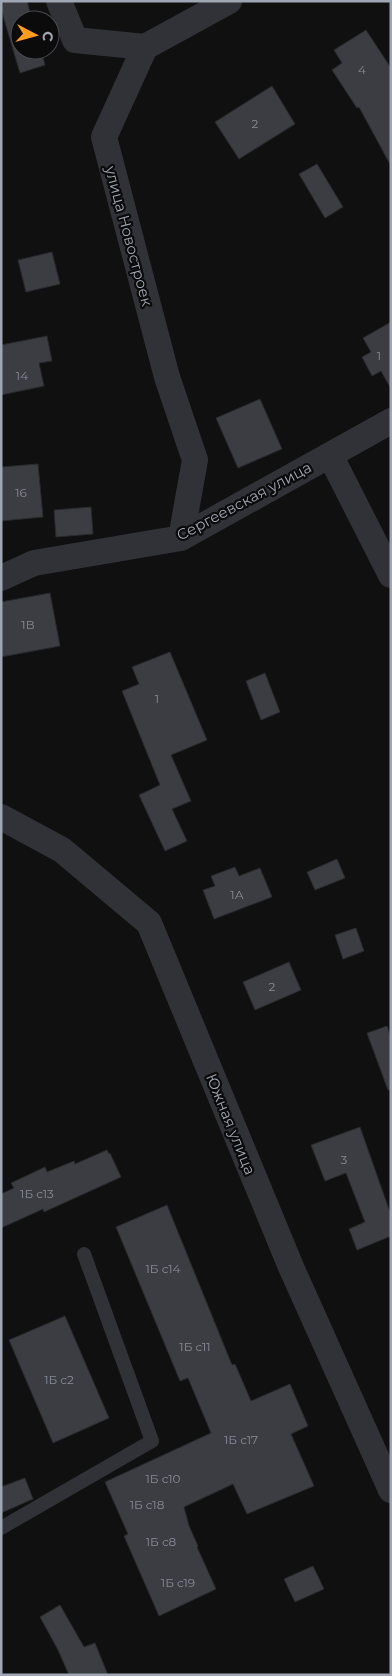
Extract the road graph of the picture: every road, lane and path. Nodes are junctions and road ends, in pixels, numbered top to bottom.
1 (59, 1) edge
2 (229, 1) edge
3 (145, 47) junction
4 (391, 421) edge
5 (330, 455) junction
6 (181, 538) junction
7 (391, 575) edge
8 (1, 578) edge
9 (1, 817) edge
10 (84, 1254) dead end
11 (391, 1490) edge
12 (1, 1528) edge

1 - 3 street
2 - 3 street
3 - 6 street, улица Новостроек
4 - 5 street, Сергеевская улица
5 - 6 street, Сергеевская улица
5 - 7 street
6 - 8 street, Сергеевская улица
9 - 11 street, Южная улица
10 - 12 lane

